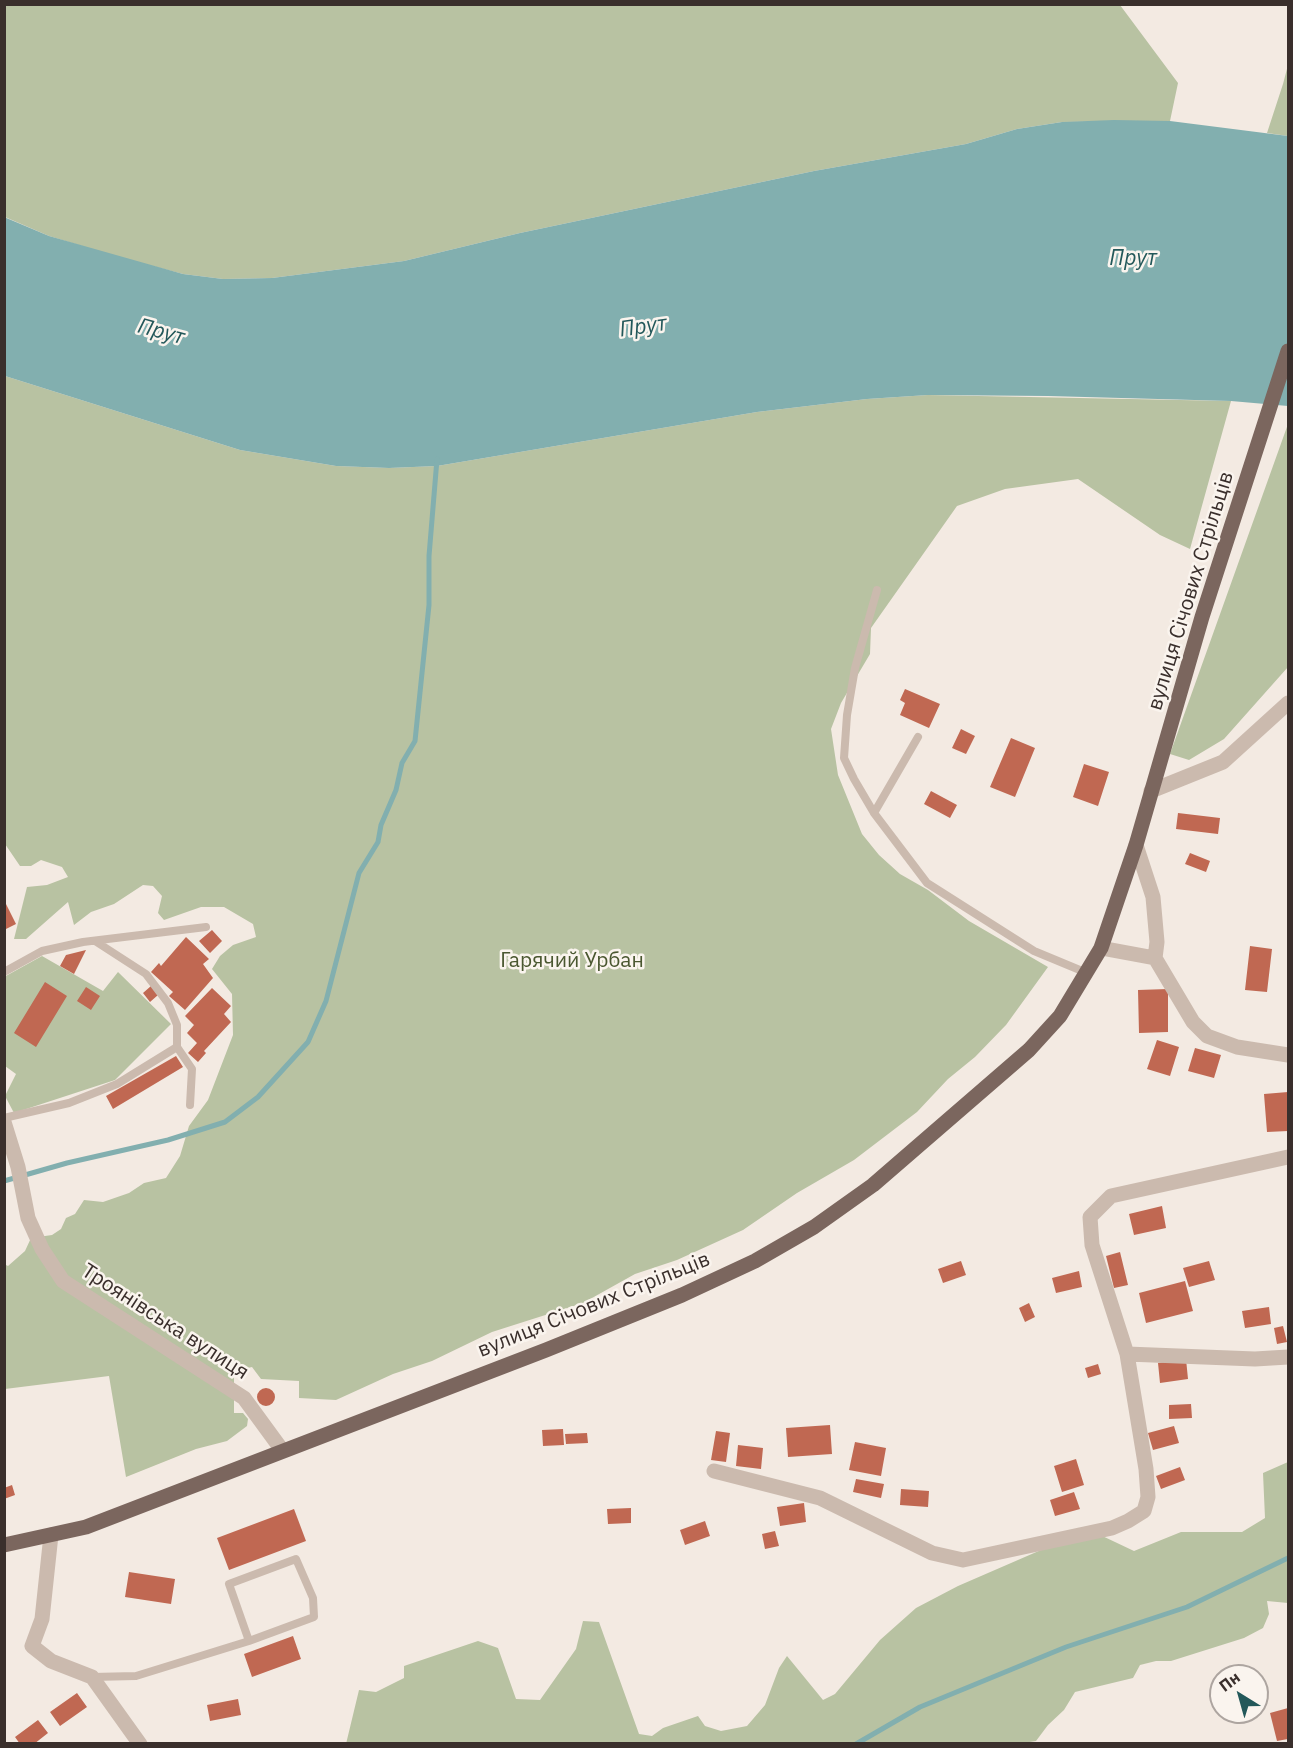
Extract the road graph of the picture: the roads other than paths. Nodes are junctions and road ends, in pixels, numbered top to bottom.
1 (1288, 351) edge
2 (877, 590) dead end
3 (1288, 703) edge
4 (918, 737) dead end
5 (1151, 790) junction
6 (874, 813) junction
7 (1136, 845) junction
8 (206, 927) dead end
9 (95, 941) junction
10 (1101, 948) junction
11 (1155, 958) junction
12 (4, 972) edge
13 (1088, 973) junction
14 (177, 1047) junction
15 (1288, 1055) edge
16 (190, 1105) dead end
17 (4, 1120) edge
18 (1288, 1157) edge
19 (1127, 1354) junction
20 (1288, 1357) edge
21 (282, 1450) junction
22 (714, 1471) dead end
23 (51, 1535) junction
24 (4, 1545) edge
25 (249, 1641) junction
26 (92, 1677) junction
27 (140, 1743) edge

1 - 5 main road, вулиця Січових Стрільців
2 - 6 lane
3 - 5 street
4 - 6 lane
5 - 7 main road, вулиця Січових Стрільців
6 - 13 lane
7 - 10 main road, вулиця Січових Стрільців
7 - 11 street
8 - 9 lane
9 - 12 lane
9 - 14 lane
10 - 11 street
10 - 13 main road, вулиця Січових Стрільців
11 - 15 street
13 - 21 main road, вулиця Січових Стрільців
14 - 16 lane
14 - 17 lane
17 - 21 street, Троянівська вулиця
18 - 19 street
19 - 20 street
19 - 22 street
21 - 23 main road, вулиця Січових Стрільців
23 - 24 main road, вулиця Січових Стрільців
23 - 26 street
25 - 25 lane
25 - 26 lane
26 - 27 street

